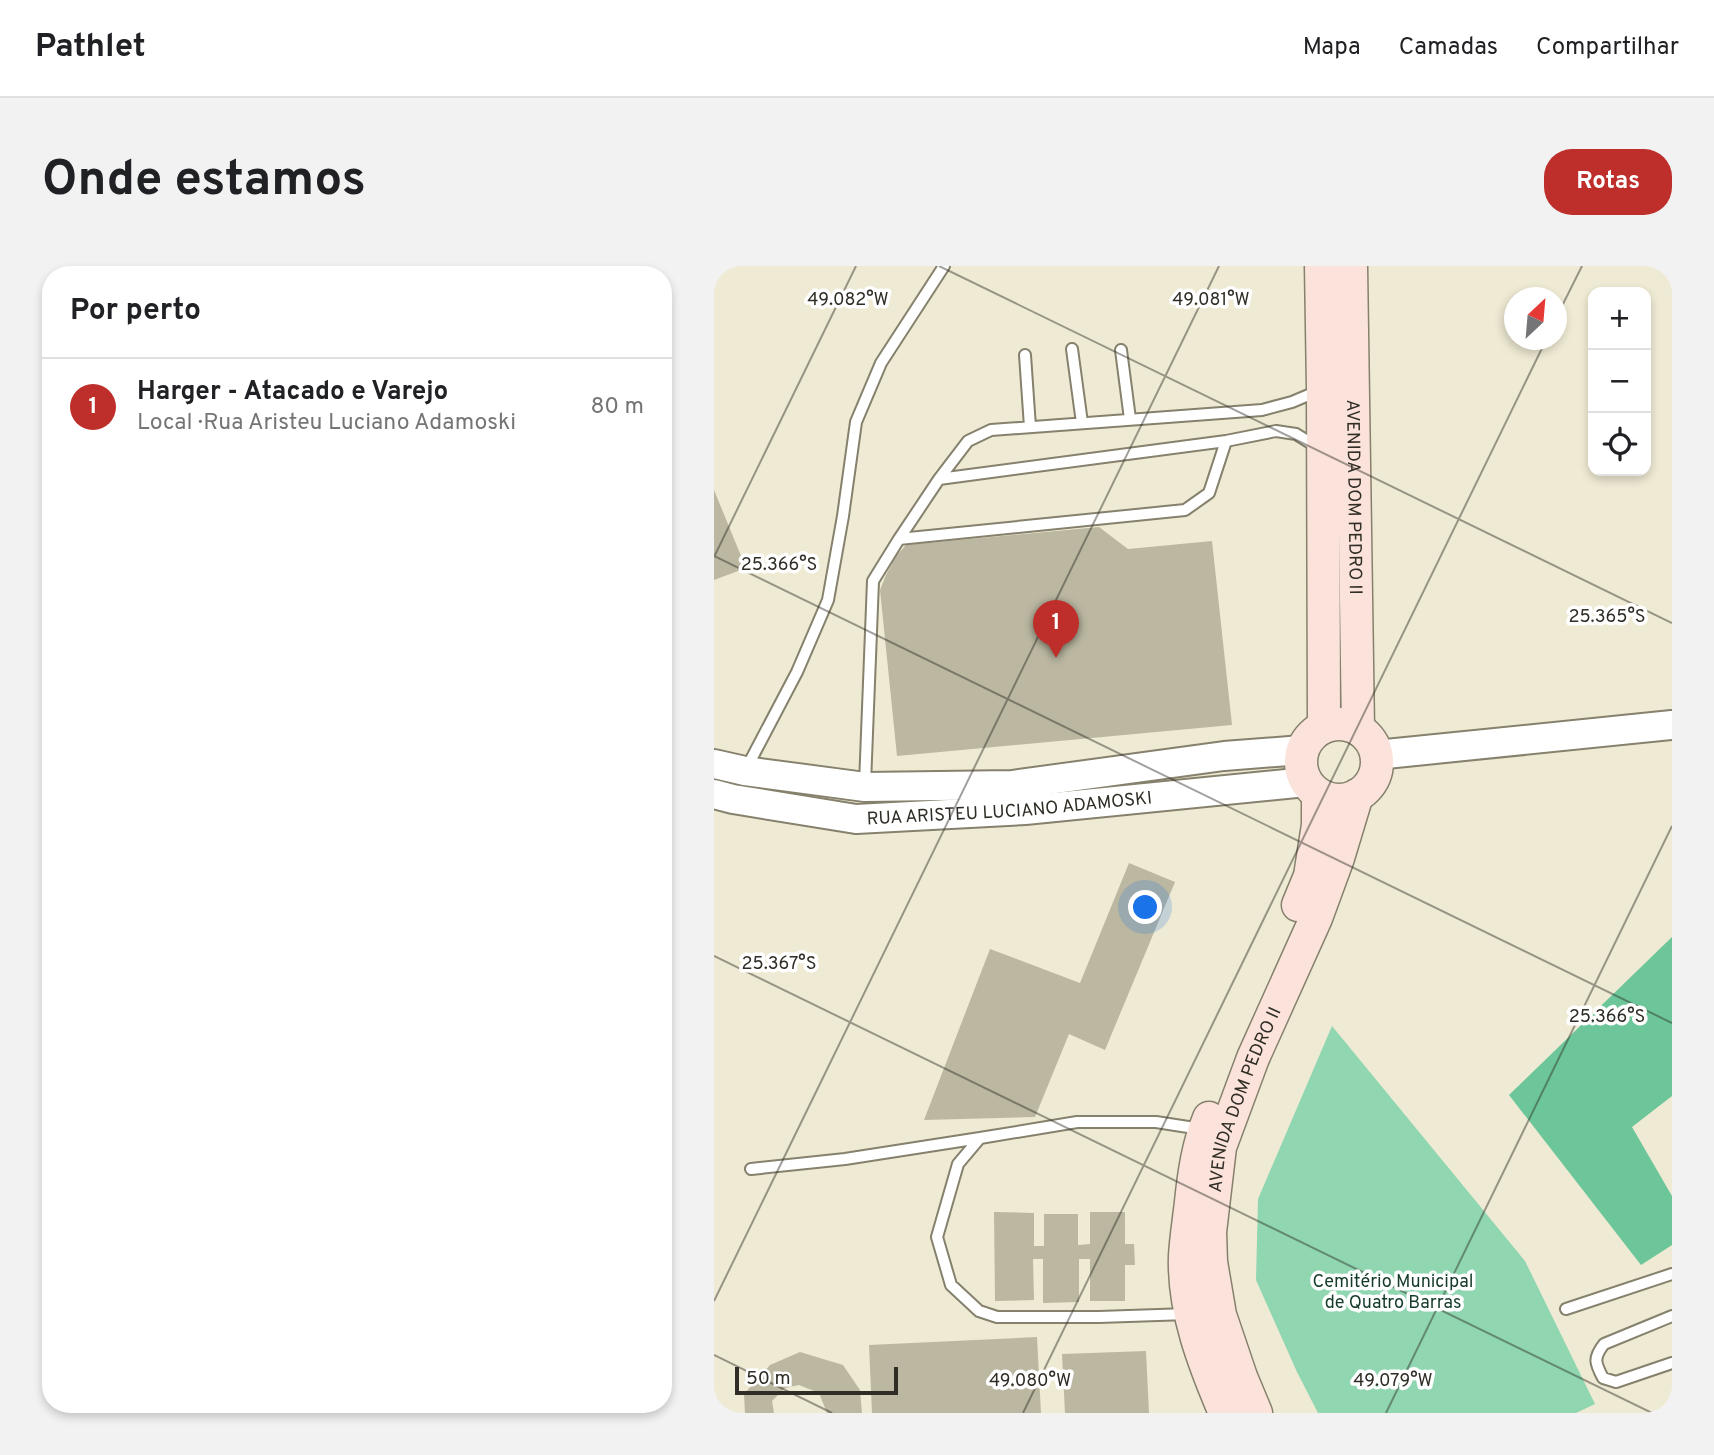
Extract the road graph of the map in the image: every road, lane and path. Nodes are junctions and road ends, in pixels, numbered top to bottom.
1 (944, 266) edge
2 (1321, 266) edge
3 (1351, 266) edge
4 (1072, 349) dead end
5 (1121, 350) dead end
6 (1025, 355) dead end
7 (1323, 389) junction
8 (1130, 419) junction
9 (1082, 423) junction
10 (1030, 427) junction
11 (1226, 441) junction
12 (1322, 450) junction
13 (939, 480) junction
14 (898, 539) junction
15 (1672, 725) edge
16 (1324, 727) junction
17 (1358, 729) junction
18 (1302, 750) junction
19 (1376, 755) junction
20 (714, 764) edge
21 (734, 787) edge
22 (865, 787) junction
23 (1312, 788) junction
24 (1357, 795) junction
25 (1204, 1129) junction
26 (980, 1138) junction
27 (751, 1169) dead end
28 (1672, 1274) edge
29 (1566, 1309) dead end
30 (1192, 1314) junction
31 (1672, 1316) edge
32 (1672, 1363) edge
33 (1225, 1413) edge
34 (1256, 1413) edge

1 - 21 lane
2 - 7 main road, AVENIDA DOM PEDRO II
3 - 17 main road, AVENIDA DOM PEDRO II
4 - 9 lane
5 - 8 lane
6 - 10 lane
7 - 8 lane
7 - 12 main road, AVENIDA DOM PEDRO II
8 - 9 lane
9 - 10 lane
10 - 13 lane
11 - 12 lane
11 - 13 lane
11 - 14 lane
12 - 16 main road, AVENIDA DOM PEDRO II
13 - 14 lane
14 - 22 lane
15 - 19 street
16 - 17 main road
16 - 18 main road
17 - 19 main road
18 - 22 street, RUA ARISTEU LUCIANO ADAMOSKI
18 - 23 main road, AVENIDA DOM PEDRO II
19 - 24 main road, AVENIDA DOM PEDRO II
20 - 21 street, RUA ARISTEU LUCIANO ADAMOSKI
21 - 22 street, RUA ARISTEU LUCIANO ADAMOSKI
21 - 23 street, RUA ARISTEU LUCIANO ADAMOSKI
23 - 24 main road
23 - 25 main road, AVENIDA DOM PEDRO II
24 - 34 main road, AVENIDA DOM PEDRO II
25 - 26 lane
25 - 30 main road, AVENIDA DOM PEDRO II
26 - 27 lane
26 - 30 lane
28 - 29 lane
30 - 33 main road, AVENIDA DOM PEDRO II
31 - 32 lane

